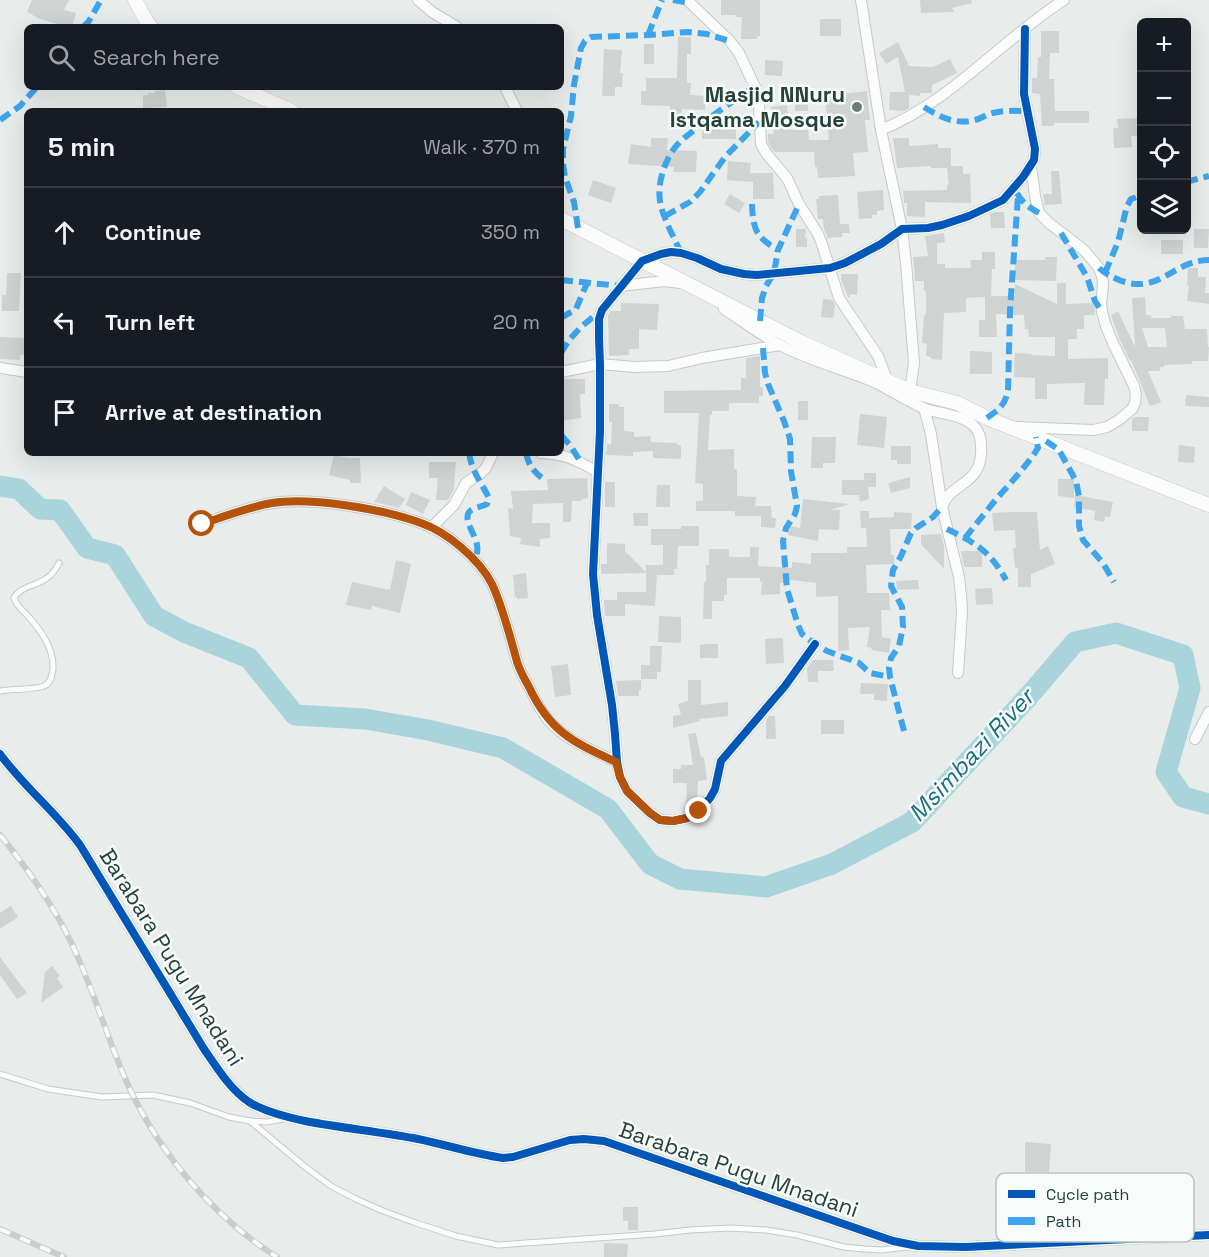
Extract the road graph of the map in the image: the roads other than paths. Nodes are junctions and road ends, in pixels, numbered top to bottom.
1 (135, 0) edge
2 (418, 0) edge
3 (687, 0) edge
4 (861, 0) edge
5 (1061, 1) edge
6 (149, 24) edge
7 (452, 24) edge
8 (1025, 29) junction
9 (243, 90) edge
10 (506, 90) edge
11 (282, 108) edge
12 (516, 108) edge
13 (882, 130) junction
14 (1031, 166) junction
15 (564, 221) edge
16 (902, 229) junction
17 (642, 261) junction
18 (830, 268) junction
19 (620, 286) junction
20 (780, 345) junction
21 (600, 364) junction
22 (0, 368) edge
23 (564, 371) edge
24 (24, 372) edge
25 (887, 380) junction
26 (910, 391) junction
27 (924, 408) junction
28 (1011, 427) junction
29 (492, 456) edge
30 (564, 456) edge
31 (597, 472) junction
32 (1209, 505) edge
33 (942, 507) junction
34 (202, 524) dead end
35 (431, 528) junction
36 (59, 562) dead end
37 (815, 644) dead end
38 (958, 673) dead end
39 (0, 691) edge
40 (1209, 712) edge
41 (1195, 738) dead end
42 (0, 754) edge
43 (616, 762) junction
44 (0, 1074) edge
45 (291, 1118) junction
46 (249, 1121) junction
47 (1209, 1235) edge
48 (1194, 1236) edge
49 (1079, 1242) edge
50 (918, 1246) junction

1 - 6 street
2 - 7 street
3 - 18 street
4 - 13 street
5 - 8 street
8 - 13 street
8 - 14 street
9 - 11 street
10 - 12 street
13 - 16 street
14 - 16 street
14 - 28 street
15 - 17 street
16 - 18 street
16 - 26 street
17 - 18 street
17 - 19 street
17 - 25 street
18 - 25 street
19 - 20 street
19 - 21 street
20 - 21 street
20 - 27 street
21 - 23 street
21 - 31 street
22 - 24 street
25 - 26 street
26 - 28 street
27 - 33 street
27 - 33 street
28 - 32 street
29 - 35 street
30 - 31 street
31 - 43 street
33 - 38 street
34 - 35 street
35 - 43 street
36 - 39 lane
37 - 43 street
40 - 41 street
42 - 45 street, Barabara Pugu Mnadani
44 - 46 lane
45 - 46 lane
45 - 50 street, Barabara Pugu Mnadani
46 - 50 lane
47 - 48 street, Barabara Pugu Mnadani
49 - 50 street, Barabara Pugu Mnadani

